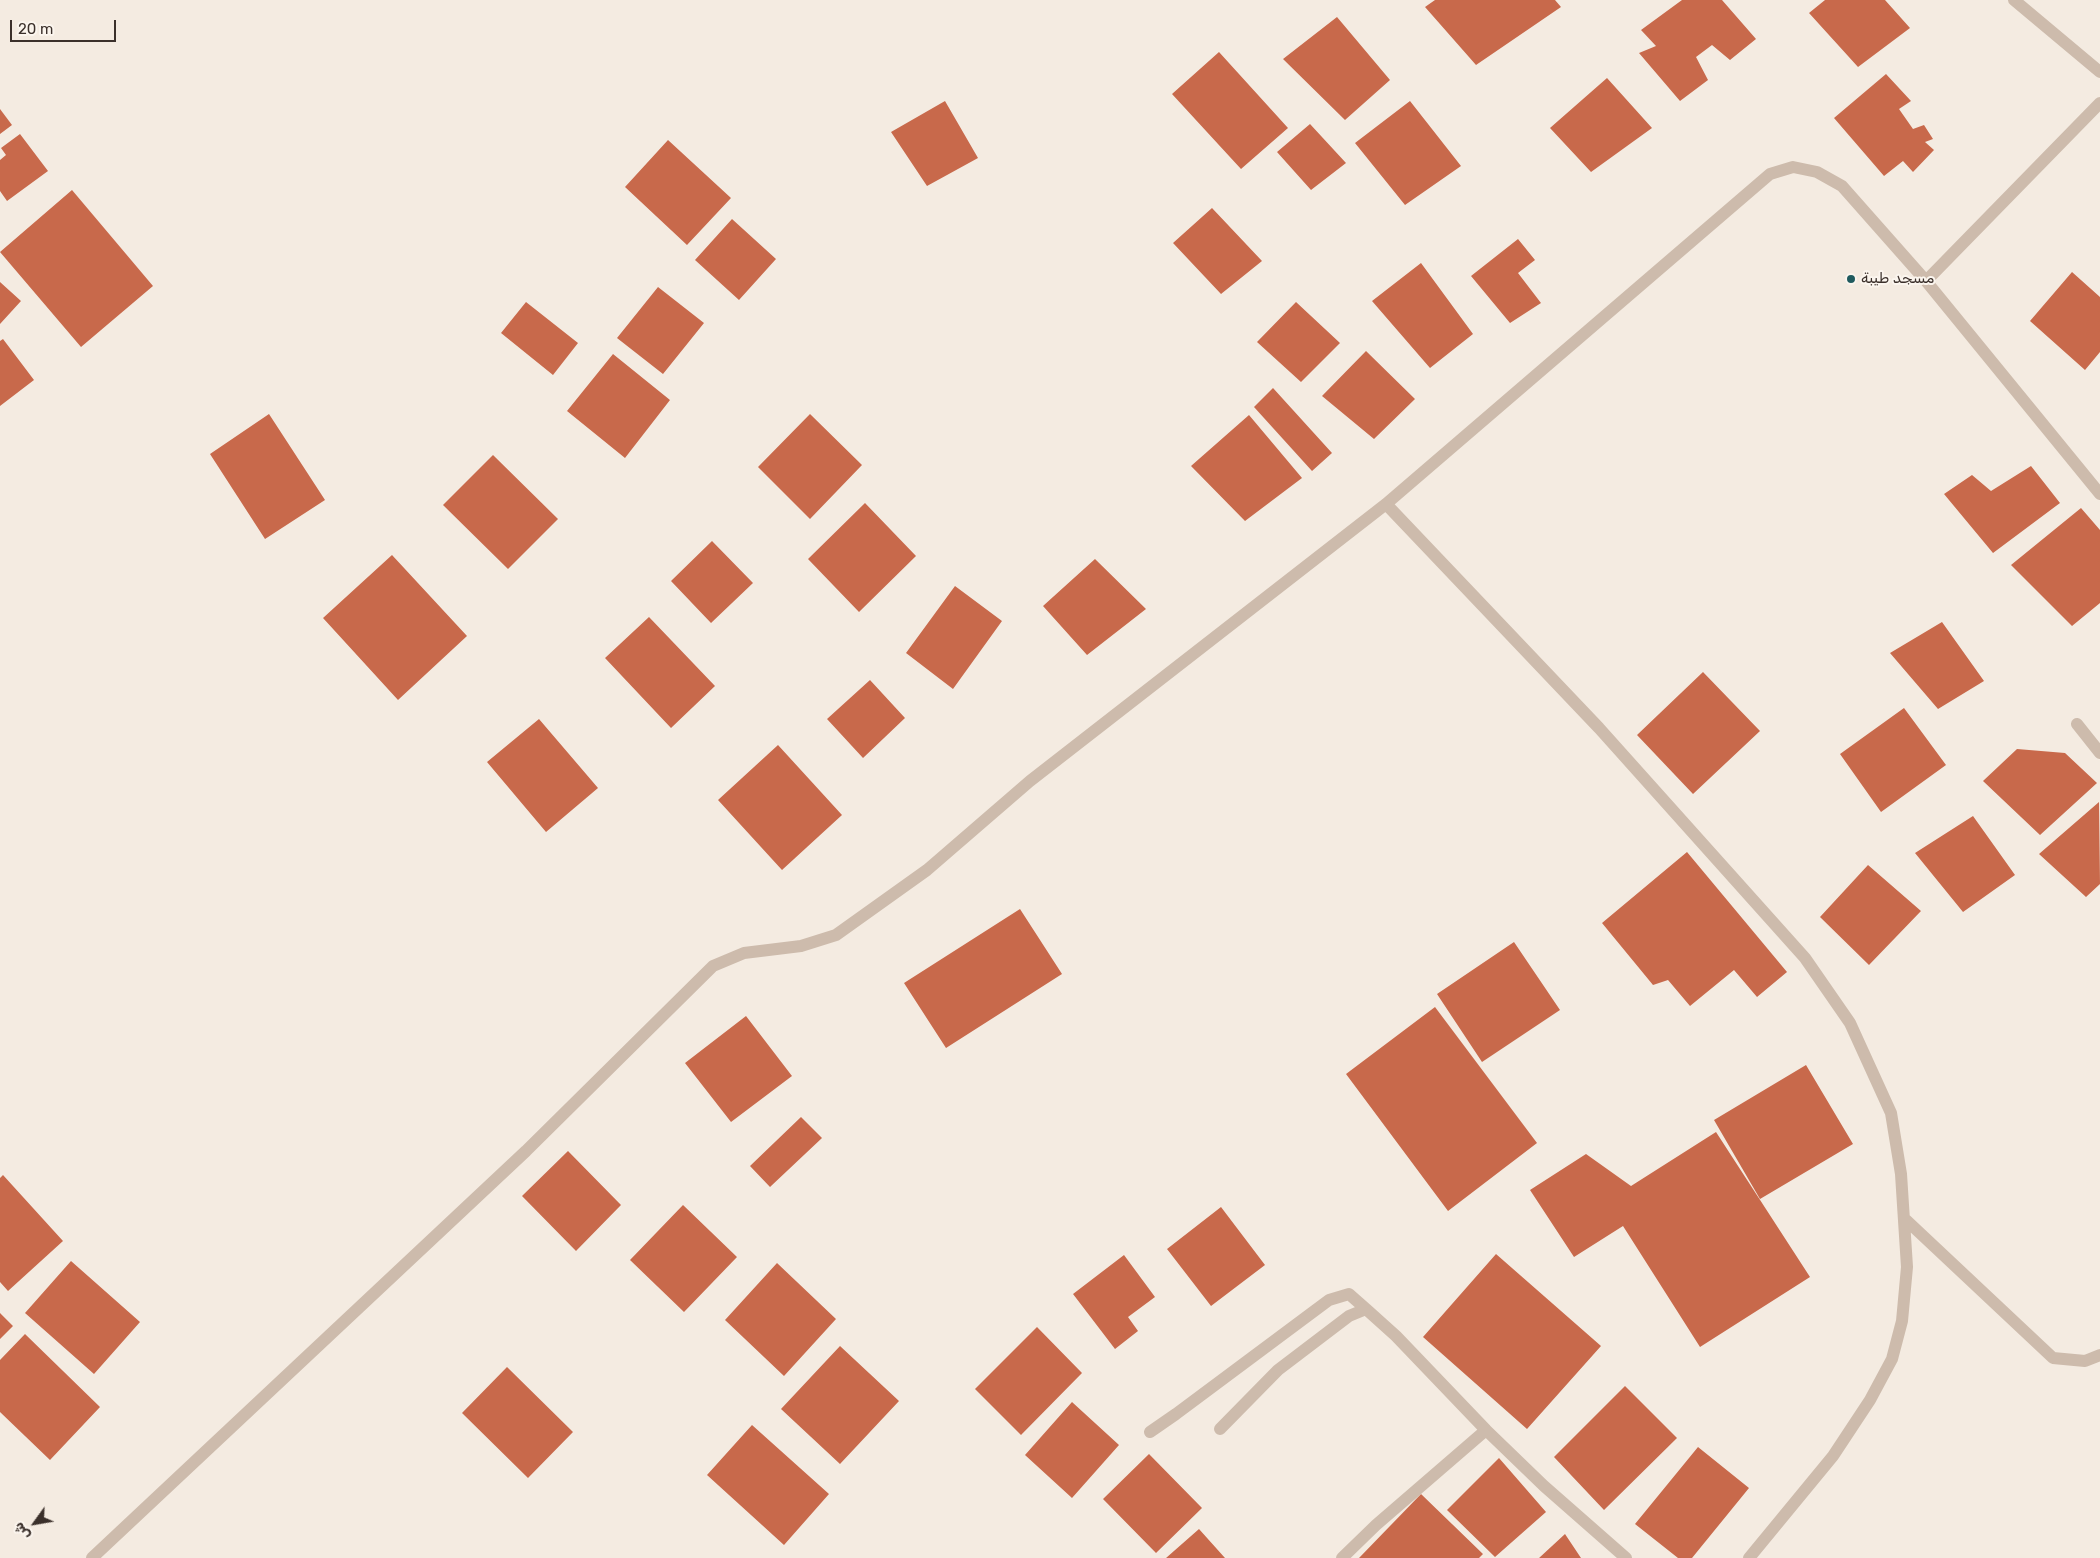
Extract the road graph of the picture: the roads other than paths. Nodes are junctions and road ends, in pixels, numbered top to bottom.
1 (2014, 0) edge
2 (2100, 72) edge
3 (2100, 103) edge
4 (1926, 281) junction
5 (2100, 494) edge
6 (1386, 504) junction
7 (2077, 724) dead end
8 (2100, 754) edge
9 (1905, 1220) junction
10 (1366, 1308) junction
11 (2100, 1355) edge
12 (1220, 1429) dead end
13 (1486, 1430) junction
14 (1150, 1432) dead end
15 (92, 1558) edge
16 (1342, 1558) edge
17 (1626, 1558) edge
18 (1750, 1558) edge

1 - 2 street
3 - 4 street
4 - 5 street
4 - 6 street
6 - 9 street
6 - 15 street
7 - 8 street
9 - 11 street
9 - 18 street
10 - 12 street
10 - 13 street
10 - 14 street
13 - 16 street
13 - 17 street

